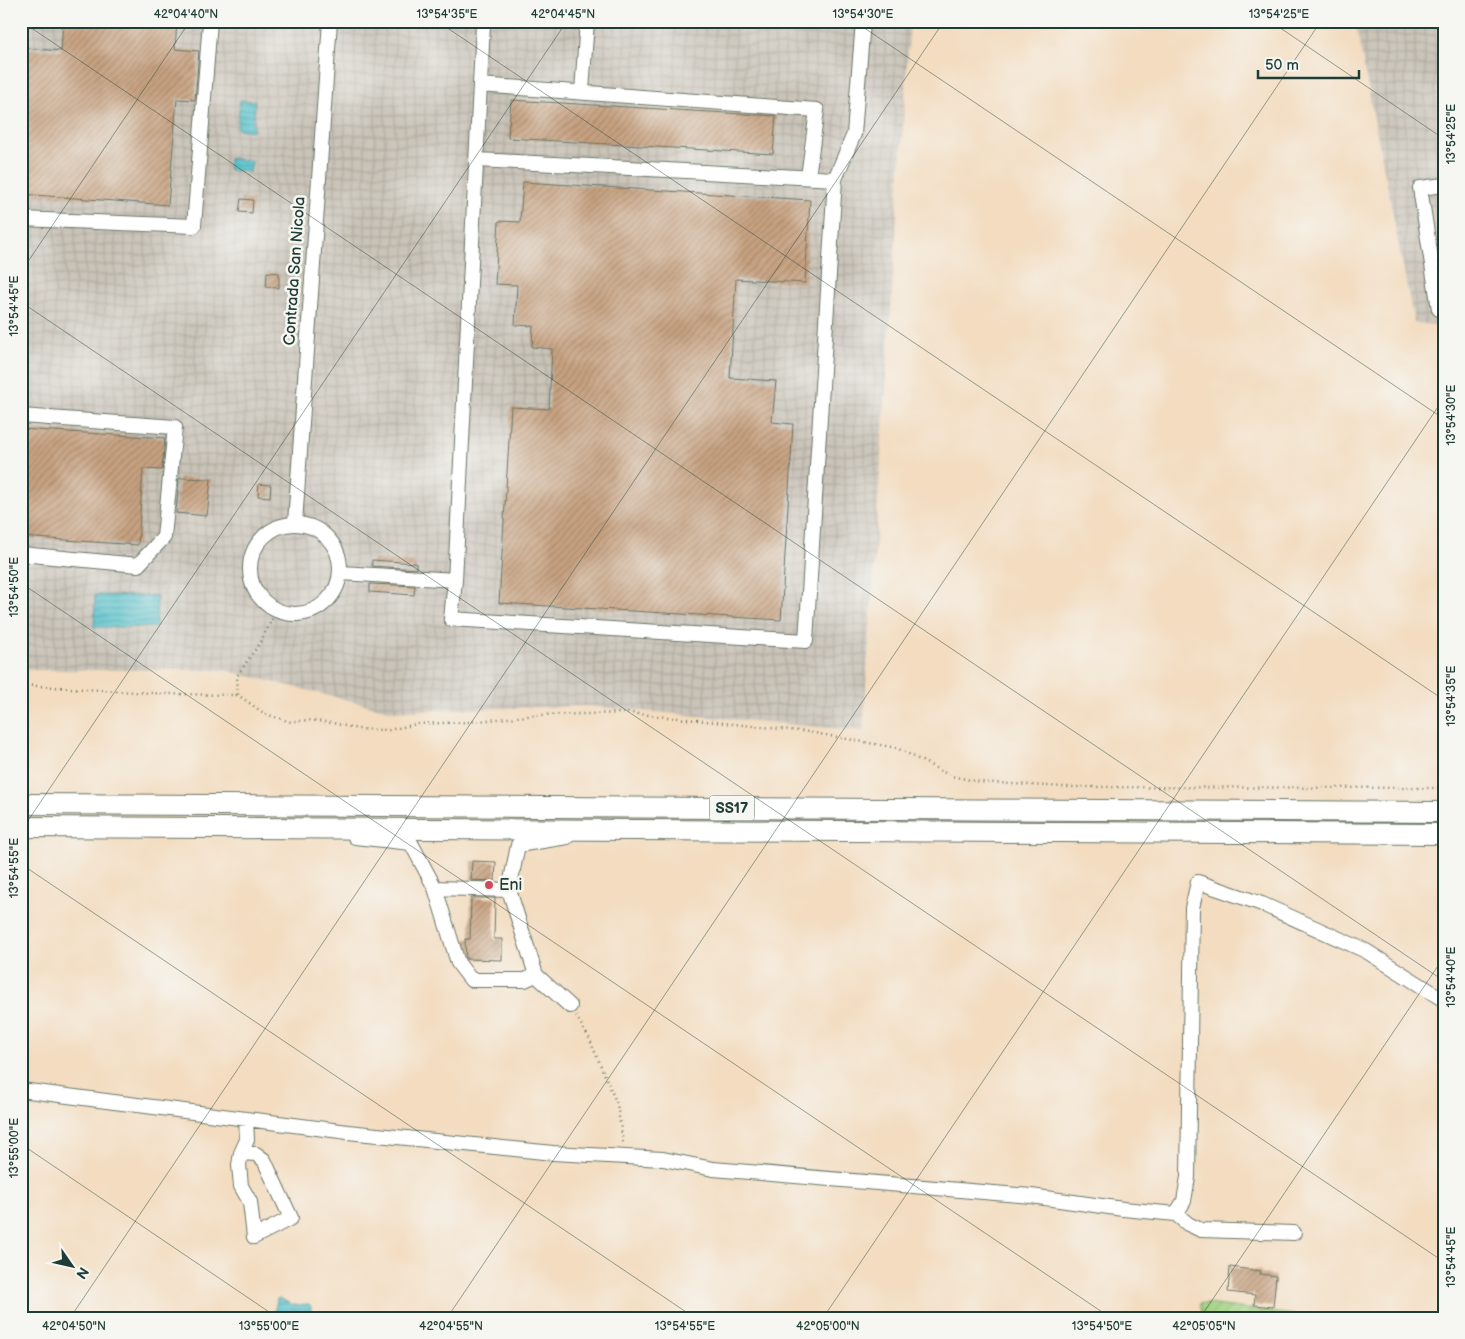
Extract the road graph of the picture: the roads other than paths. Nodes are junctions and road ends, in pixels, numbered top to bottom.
1 (210, 21) edge
2 (330, 21) edge
3 (486, 21) edge
4 (587, 21) edge
5 (863, 21) edge
6 (480, 85) junction
7 (582, 91) junction
8 (476, 160) junction
9 (808, 177) junction
10 (835, 178) junction
11 (1444, 185) edge
12 (21, 219) edge
13 (1444, 310) edge
14 (21, 416) edge
15 (294, 523) junction
16 (21, 554) edge
17 (340, 573) junction
18 (455, 580) junction
19 (21, 804) edge
20 (1444, 812) edge
21 (21, 827) edge
22 (288, 829) junction
23 (609, 830) junction
24 (1444, 834) edge
25 (435, 888) junction
26 (509, 890) junction
27 (536, 975) junction
28 (1444, 1000) edge
29 (570, 1006) road end
30 (21, 1090) edge
31 (246, 1119) junction
32 (241, 1153) junction
33 (1176, 1214) junction
34 (1294, 1233) dead end

1 - 12 street
2 - 15 street, Contrada San Nicola
3 - 6 street
4 - 7 street
5 - 10 street
6 - 7 street
6 - 8 street
7 - 9 street
8 - 9 street
8 - 18 street
9 - 10 street
10 - 18 street
11 - 13 street
14 - 16 street
15 - 17 street
15 - 17 street
17 - 18 street
19 - 20 highway, SS17
21 - 22 highway, SS17
22 - 23 highway, SS17
22 - 25 street
23 - 24 highway, SS17
23 - 26 street
25 - 26 street
25 - 27 street
26 - 27 street
27 - 29 street
28 - 33 street
30 - 31 street
31 - 32 street
31 - 33 street
32 - 32 street
33 - 34 street

